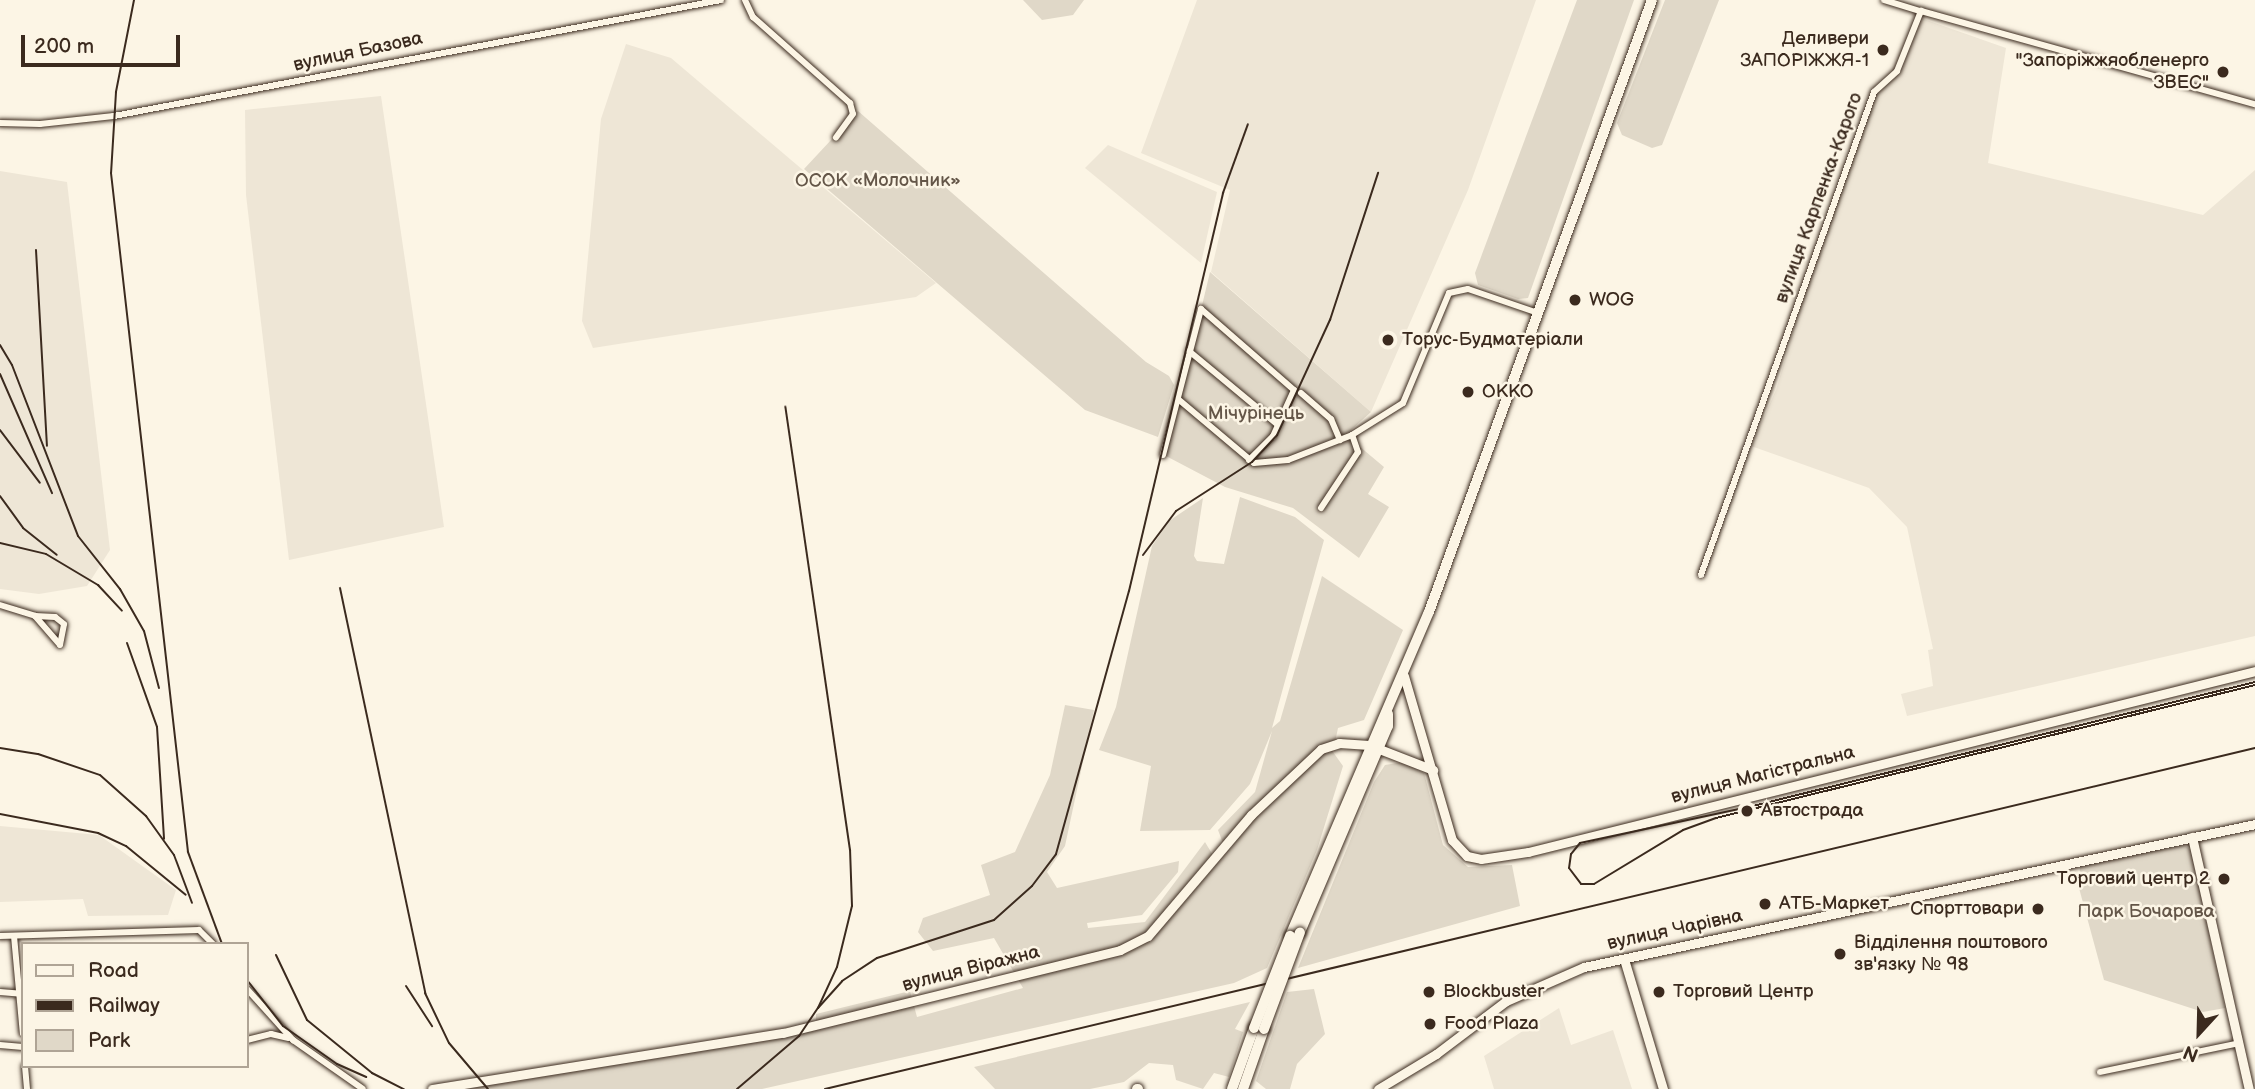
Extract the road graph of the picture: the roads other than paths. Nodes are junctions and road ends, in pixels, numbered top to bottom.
1 (721, 0) edge
2 (745, 0) edge
3 (1652, 0) edge
4 (1884, 0) edge
5 (1920, 10) junction
6 (2255, 104) edge
7 (0, 123) edge
8 (836, 136) dead end
9 (1538, 313) junction
10 (1189, 351) junction
11 (1301, 393) dead end
12 (1178, 399) junction
13 (1278, 425) dead end
14 (1352, 435) junction
15 (1340, 440) junction
16 (1163, 455) dead end
17 (1249, 460) junction
18 (1321, 508) dead end
19 (1701, 575) dead end
20 (0, 605) edge
21 (35, 616) junction
22 (2255, 671) edge
23 (1404, 676) junction
24 (1374, 747) junction
25 (1433, 770) junction
26 (2255, 824) edge
27 (2192, 837) junction
28 (0, 936) edge
29 (14, 936) junction
30 (211, 942) edge
31 (1624, 959) junction
32 (248, 990) edge
33 (0, 992) edge
34 (21, 994) edge
35 (275, 1022) junction
36 (1259, 1029) junction
37 (271, 1034) junction
38 (248, 1040) edge
39 (293, 1040) junction
40 (2235, 1044) junction
41 (0, 1045) edge
42 (21, 1047) edge
43 (25, 1068) edge
44 (2100, 1072) dead end
45 (1245, 1086) edge
46 (27, 1089) edge
47 (363, 1089) edge
48 (432, 1089) edge
49 (1232, 1089) edge
50 (1378, 1089) edge
51 (1663, 1089) edge
52 (2249, 1089) edge

1 - 7 street, вулиця Базова
2 - 8 street
3 - 9 highway
4 - 5 street
5 - 6 street
5 - 19 street, вулиця Карпенка-Карого
9 - 14 street
9 - 23 highway
10 - 12 street
10 - 13 street
10 - 17 street
11 - 15 street
12 - 16 street
12 - 17 street
14 - 15 street
14 - 18 street
15 - 17 street
20 - 21 street
21 - 21 street
22 - 25 main road, вулиця Магістральна
23 - 24 highway
23 - 25 main road, вулиця Магістральна
24 - 25 main road, вулиця Віражна
24 - 36 highway, bridge
24 - 48 main road, вулиця Віражна
26 - 27 main road, вулиця Чарівна
27 - 31 main road, вулиця Чарівна
27 - 40 main road
28 - 29 street
29 - 30 street
29 - 34 street
31 - 50 main road, вулиця Чарівна
31 - 51 main road
32 - 35 street
33 - 34 street
35 - 37 street
35 - 39 street
36 - 45 highway
36 - 49 highway
37 - 38 street
37 - 39 street
39 - 47 street
40 - 44 street
40 - 52 main road
41 - 42 street
43 - 46 street

